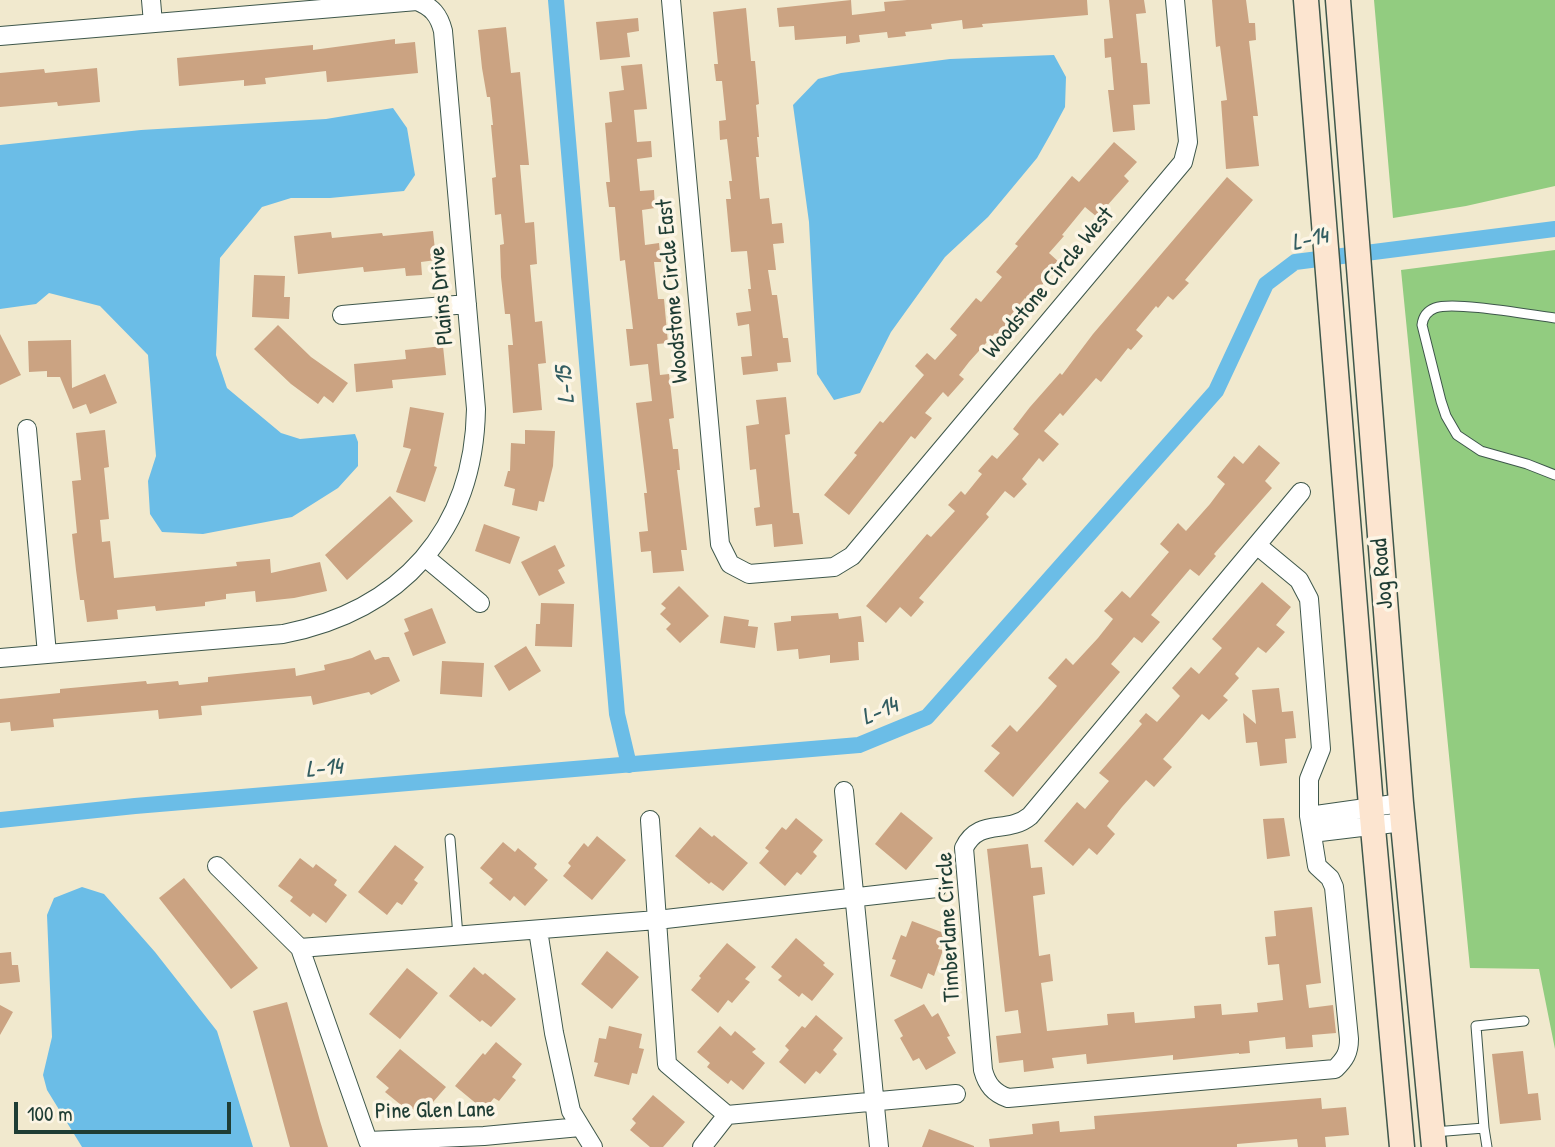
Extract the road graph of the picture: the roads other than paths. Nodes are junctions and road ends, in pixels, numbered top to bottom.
1 (150, 0) edge
2 (671, 0) edge
3 (1175, 0) edge
4 (1306, 0) edge
5 (1338, 0) edge
6 (153, 23) junction
7 (0, 36) edge
8 (467, 304) junction
9 (342, 315) dead end
10 (1555, 318) edge
11 (27, 429) dead end
12 (1555, 475) edge
13 (1301, 492) dead end
14 (1258, 546) junction
15 (425, 557) junction
16 (847, 561) joint
17 (480, 603) dead end
18 (47, 654) junction
19 (0, 658) edge
20 (844, 791) dead end
21 (1402, 812) junction
22 (1372, 816) junction
23 (650, 820) dead end
24 (1310, 824) junction
25 (450, 839) dead end
26 (218, 866) dead end
27 (937, 888) dead end
28 (854, 897) junction
29 (657, 920) junction
30 (538, 930) junction
31 (458, 936) junction
32 (300, 948) junction
33 (1524, 1021) dead end
34 (956, 1094) dead end
35 (874, 1103) junction
36 (727, 1115) junction
37 (580, 1127) junction
38 (1484, 1128) junction
39 (1433, 1140) edge
40 (484, 1141) edge
41 (593, 1147) edge
42 (702, 1147) edge
43 (879, 1147) edge
44 (1402, 1147) edge
45 (1487, 1147) edge

1 - 6 street
2 - 16 street, Woodstone Circle East
3 - 16 street, Woodstone Circle West
4 - 22 main road, Jog Road
5 - 21 main road, Jog Road
6 - 7 street, Plains Drive
6 - 8 street, Plains Drive
8 - 9 street
8 - 15 street, Plains Drive
10 - 12 lane
11 - 18 street
13 - 14 street
14 - 24 street, Timberlane Circle
14 - 24 street, Timberlane Circle
15 - 17 street
15 - 18 street, Plains Drive
18 - 19 street, Plains Drive
20 - 28 street
21 - 22 street
21 - 39 main road, Jog Road
22 - 24 street
22 - 44 main road, Jog Road
23 - 29 street
25 - 31 lane
26 - 32 street, Pine Glen Lane
27 - 28 street
28 - 29 street
28 - 35 street
29 - 30 street
29 - 36 street
30 - 31 street
30 - 37 street
31 - 32 street
32 - 40 street, Pine Glen Lane
33 - 38 lane
34 - 35 street
35 - 36 street
35 - 43 street
36 - 42 street
37 - 40 street, Pine Glen Lane
37 - 41 street
38 - 39 lane
38 - 45 lane

